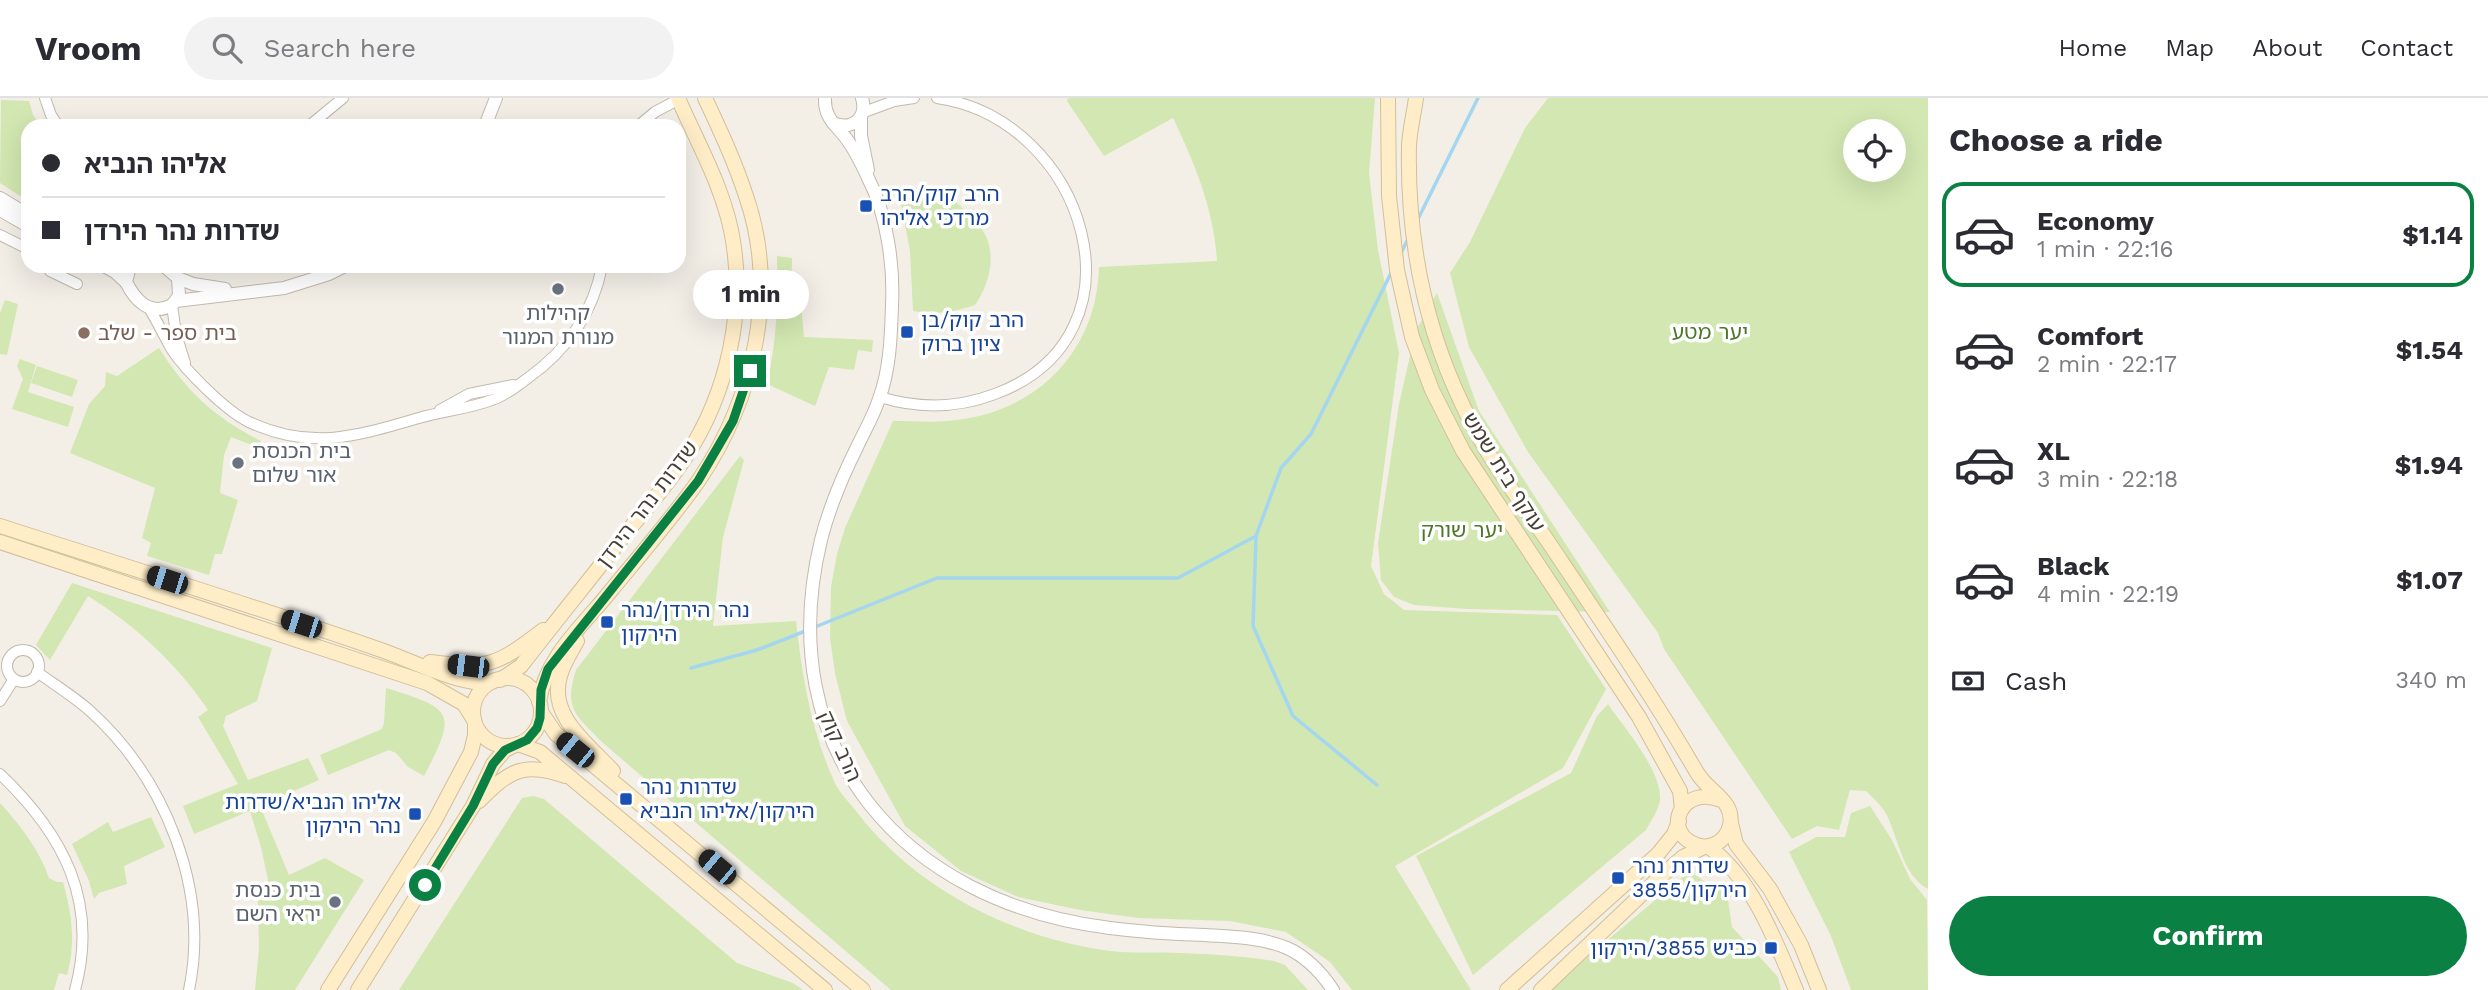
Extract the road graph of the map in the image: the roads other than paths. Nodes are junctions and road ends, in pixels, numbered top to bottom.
1 (45, 98) edge
2 (342, 98) edge
3 (496, 98) edge
4 (679, 98) edge
5 (705, 98) edge
6 (862, 98) edge
7 (914, 98) edge
8 (937, 98) edge
9 (1388, 98) edge
10 (1416, 98) edge
11 (825, 99) edge
12 (862, 115) junction
13 (54, 119) edge
14 (317, 119) edge
15 (488, 119) edge
16 (646, 119) edge
17 (833, 123) junction
18 (870, 181) junction
19 (0, 198) edge
20 (0, 210) edge
21 (21, 211) edge
22 (21, 222) edge
23 (0, 235) edge
24 (21, 246) edge
25 (54, 273) edge
26 (116, 273) edge
27 (128, 273) edge
28 (172, 273) edge
29 (177, 273) edge
30 (328, 273) edge
31 (601, 273) edge
32 (126, 282) junction
33 (76, 284) dead end
34 (260, 292) junction
35 (174, 303) junction
36 (149, 308) junction
37 (186, 366) junction
38 (880, 397) junction
39 (0, 526) edge
40 (0, 542) edge
41 (593, 613) junction
42 (558, 619) junction
43 (406, 659) junction
44 (37, 672) junction
45 (14, 679) junction
46 (496, 681) junction
47 (1, 702) edge
48 (540, 707) junction
49 (475, 722) junction
50 (515, 745) junction
51 (0, 774) edge
52 (579, 784) junction
53 (1721, 800) junction
54 (473, 806) junction
55 (652, 813) junction
56 (1680, 815) junction
57 (1730, 821) junction
58 (1707, 847) junction
59 (75, 990) edge
60 (189, 990) edge
61 (328, 990) edge
62 (358, 990) edge
63 (825, 990) edge
64 (863, 990) edge
65 (1333, 990) edge
66 (1507, 990) edge
67 (1541, 990) edge
68 (1796, 990) edge
69 (1819, 990) edge

1 - 13 street
2 - 14 street
3 - 15 street
4 - 16 street
4 - 42 main road, שדרות נהר הירדן
5 - 41 main road, שדרות נהר הירדן
6 - 12 street, הרב קוק
7 - 12 street
8 - 38 street
9 - 56 main road, עוקף בית שמש
10 - 53 main road, עוקף בית שמש
11 - 17 street, הרב קוק
12 - 17 street
12 - 18 street, הרב קוק
17 - 18 street, הרב קוק
18 - 38 street, הרב קוק
19 - 21 street
20 - 22 street
23 - 24 street
25 - 33 street
26 - 32 street
27 - 32 street
28 - 35 street
29 - 34 street
30 - 34 street
31 - 37 street
32 - 36 street
34 - 35 street
35 - 36 street
35 - 37 street
36 - 37 street
38 - 65 street, הרב קוק
39 - 43 main road
40 - 49 main road
41 - 48 main road, שדרות נהר הירדן
41 - 55 main road
42 - 43 main road
42 - 46 main road, שדרות נהר הירדן
43 - 46 main road
44 - 45 street
44 - 45 street
44 - 60 street
45 - 47 street
46 - 48 main road
46 - 49 main road
48 - 50 main road
48 - 55 main road
49 - 50 main road
49 - 61 main road
50 - 52 main road
50 - 54 main road
51 - 59 street
52 - 54 main road
52 - 63 main road
53 - 56 main road
53 - 57 main road
54 - 62 main road
55 - 64 main road
56 - 58 main road
56 - 66 main road
57 - 58 main road
57 - 69 main road
58 - 67 main road
58 - 68 main road

